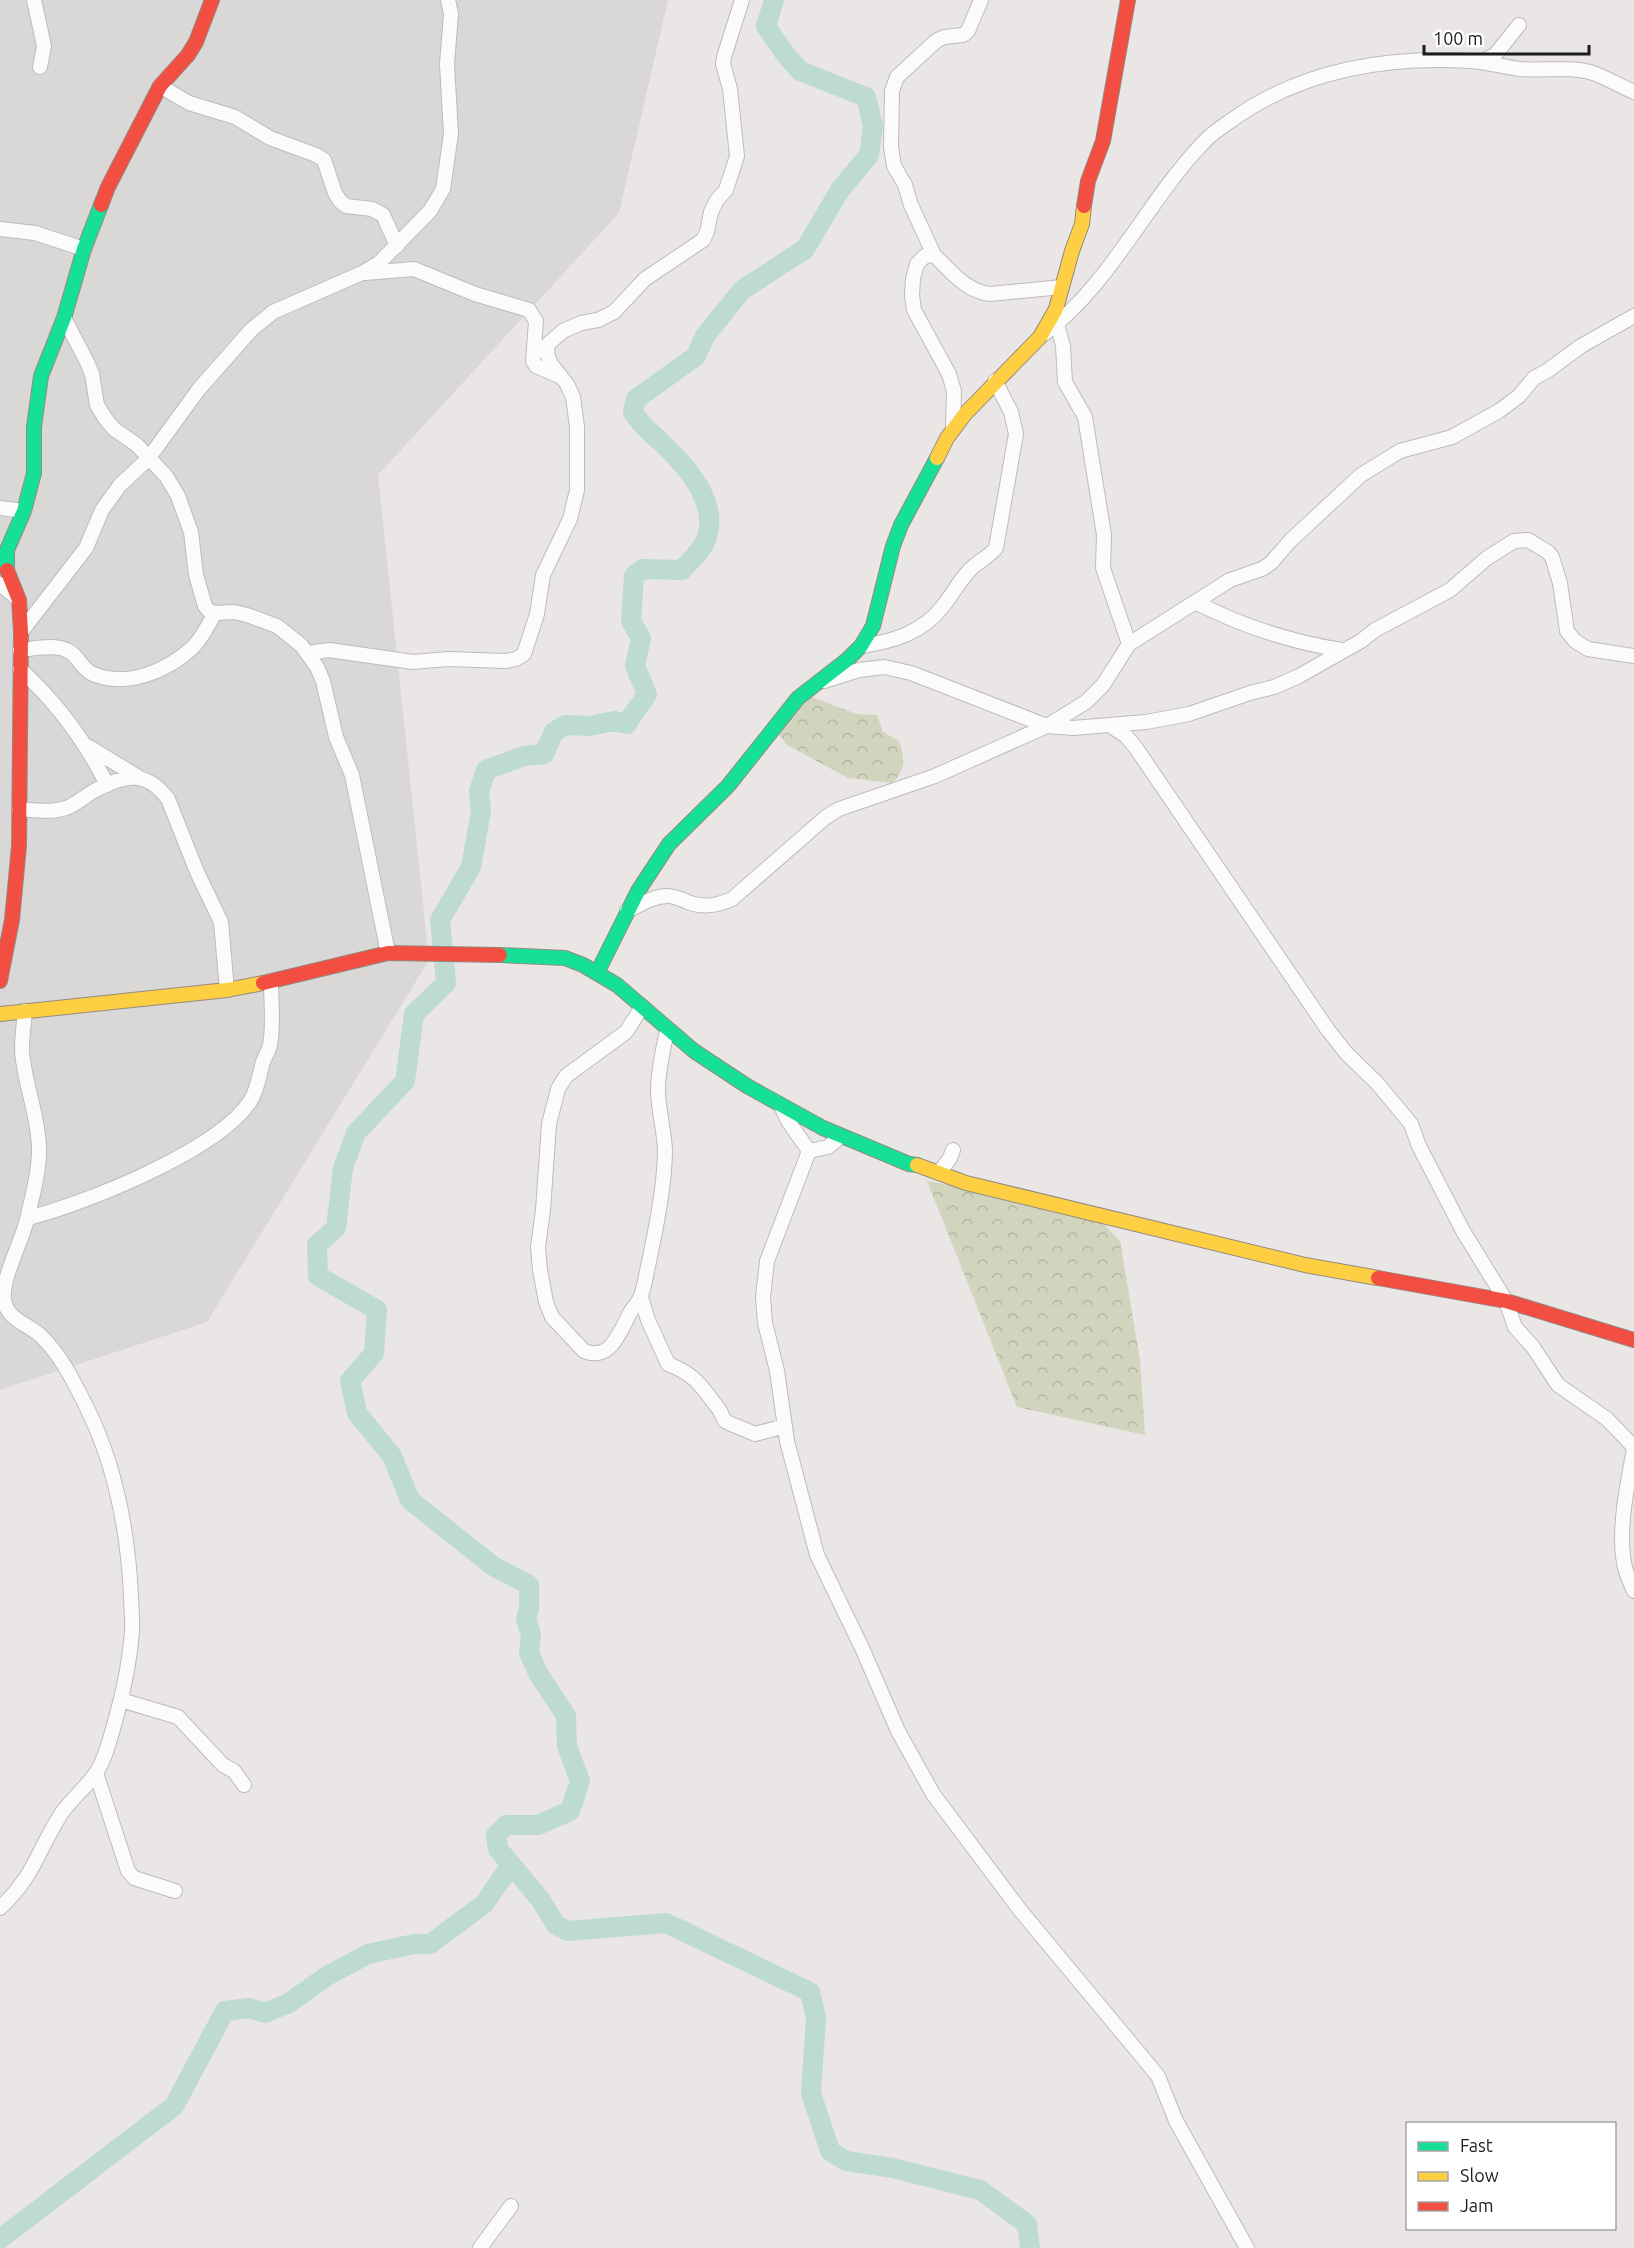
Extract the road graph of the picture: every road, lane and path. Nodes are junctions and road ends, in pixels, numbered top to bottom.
1 (34, 0) edge
2 (212, 0) edge
3 (448, 0) edge
4 (742, 0) edge
5 (981, 0) edge
6 (1128, 0) edge
7 (1519, 25) dead end
8 (1480, 62) junction
9 (40, 67) dead end
10 (160, 86) junction
11 (1634, 92) edge
12 (0, 229) edge
13 (397, 246) junction
14 (84, 249) junction
15 (934, 255) junction
16 (362, 273) junction
17 (1062, 287) junction
18 (1634, 316) edge
19 (64, 318) junction
20 (1057, 324) junction
21 (1040, 337) junction
22 (559, 375) junction
23 (995, 381) junction
24 (953, 429) junction
25 (148, 459) junction
26 (0, 508) edge
27 (24, 511) junction
28 (0, 584) edge
29 (19, 600) junction
30 (1197, 603) junction
31 (215, 613) junction
32 (21, 633) junction
33 (1129, 644) junction
34 (861, 646) junction
35 (20, 650) junction
36 (1342, 650) junction
37 (309, 653) junction
38 (1634, 656) edge
39 (20, 669) junction
40 (817, 684) junction
41 (1047, 726) junction
42 (1111, 726) junction
43 (86, 745) junction
44 (138, 777) junction
45 (107, 785) junction
46 (19, 809) junction
47 (627, 911) junction
48 (388, 953) junction
49 (597, 973) junction
50 (0, 981) edge
51 (271, 981) junction
52 (227, 990) junction
53 (642, 1007) junction
54 (1, 1011) edge
55 (25, 1011) junction
56 (667, 1031) junction
57 (781, 1106) junction
58 (840, 1137) junction
59 (953, 1150) dead end
60 (809, 1151) junction
61 (939, 1173) junction
62 (28, 1218) junction
63 (641, 1297) junction
64 (1506, 1302) junction
65 (4, 1310) edge
66 (1634, 1340) edge
67 (785, 1426) junction
68 (1634, 1591) edge
69 (121, 1700) junction
70 (96, 1773) junction
71 (244, 1785) dead end
72 (175, 1891) dead end
73 (0, 1908) edge
74 (512, 2206) dead end
75 (480, 2248) edge
76 (1247, 2248) edge

1 - 9 street
2 - 10 street
3 - 13 street
4 - 22 street
5 - 15 street
6 - 17 street
7 - 8 street
8 - 11 street
8 - 20 street
10 - 13 street
10 - 14 street
12 - 14 street
13 - 16 street
14 - 19 street
15 - 17 street
15 - 24 street
16 - 22 street
16 - 25 street
17 - 21 street
18 - 30 street
19 - 25 street
19 - 27 street
20 - 21 street
20 - 33 street
21 - 23 street
22 - 37 street
23 - 24 street
23 - 34 street
24 - 34 street
25 - 31 street
25 - 32 street
26 - 27 street
27 - 29 street
28 - 29 street
29 - 32 street
30 - 33 street
30 - 36 street
31 - 35 street
31 - 37 street
32 - 35 street
33 - 41 street
34 - 40 street
35 - 39 street
36 - 38 street
36 - 42 street
37 - 48 street
39 - 43 street
39 - 46 street
40 - 41 street
40 - 47 street
41 - 42 street
41 - 47 street
42 - 64 street
43 - 44 street
43 - 45 street
44 - 45 street
44 - 52 street
45 - 46 street
46 - 50 street
47 - 49 street
48 - 49 street
48 - 51 street
49 - 53 street
51 - 52 street
51 - 62 street
52 - 55 street
53 - 56 street
53 - 63 street
54 - 55 street
55 - 62 street
56 - 57 street
56 - 63 street
57 - 58 street
57 - 60 street
58 - 60 street
58 - 61 street
59 - 61 street
60 - 67 street
61 - 64 street
62 - 65 street
63 - 67 street
64 - 66 street
64 - 68 street
65 - 69 street
67 - 76 street
69 - 70 street
69 - 71 street
70 - 72 street
70 - 73 street
74 - 75 street

